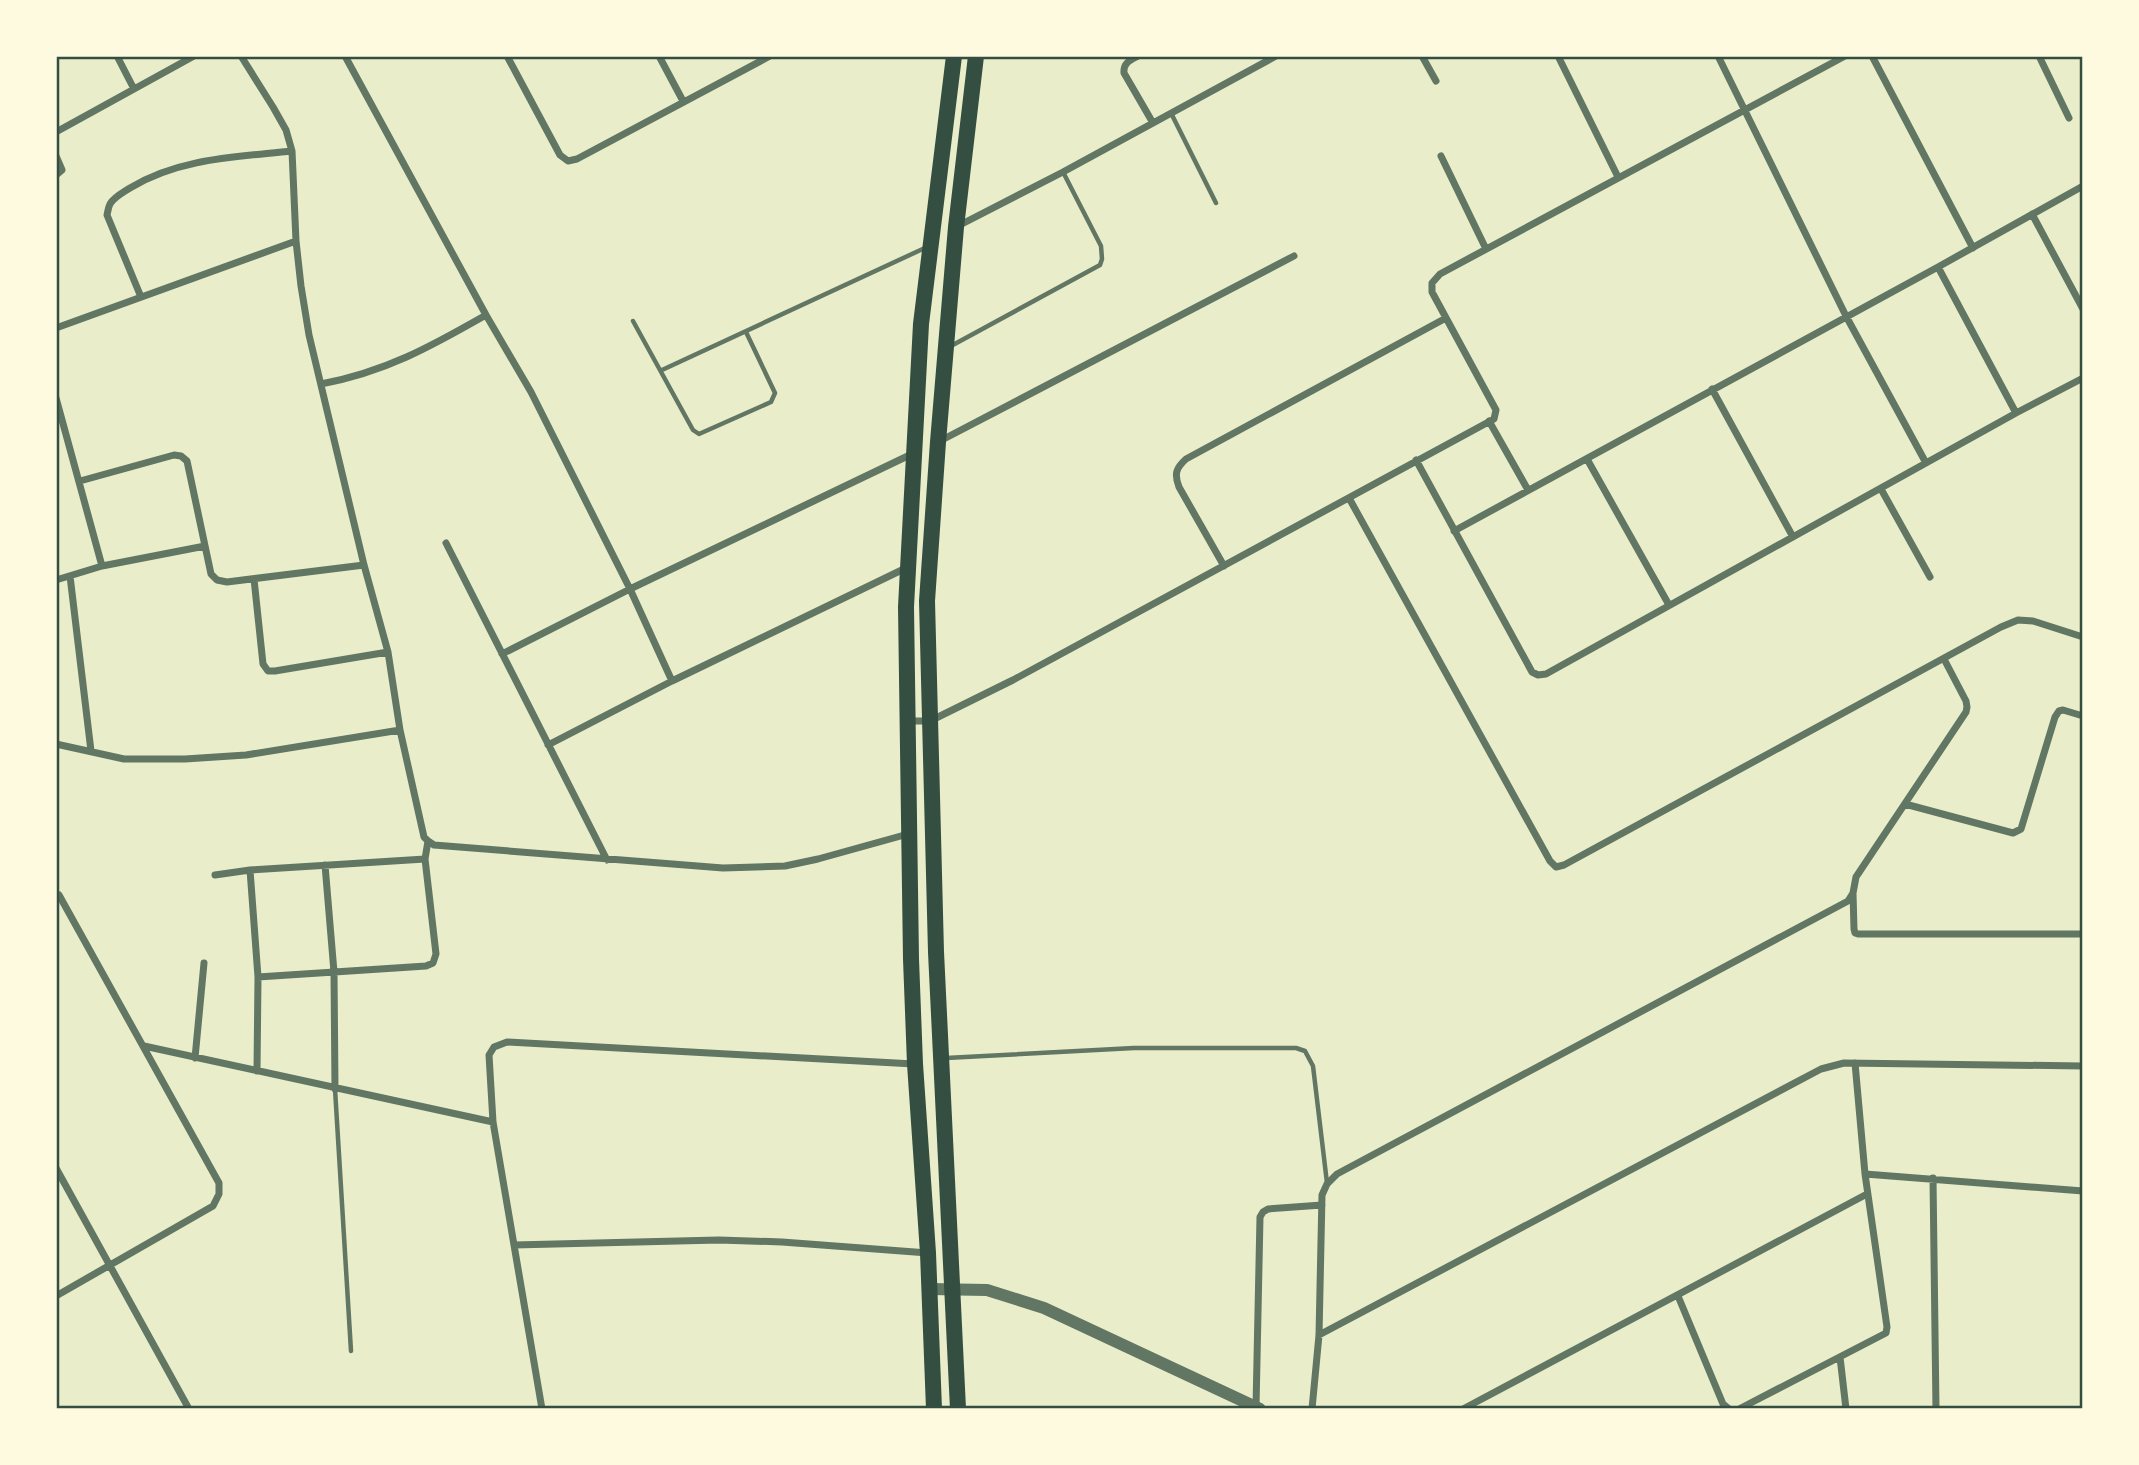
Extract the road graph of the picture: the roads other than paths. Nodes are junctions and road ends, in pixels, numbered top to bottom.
1 (117, 56) edge
2 (194, 56) edge
3 (241, 56) edge
4 (345, 56) edge
5 (507, 56) edge
6 (659, 56) edge
7 (770, 56) edge
8 (954, 56) edge
9 (976, 56) edge
10 (1138, 56) edge
11 (1276, 56) edge
12 (1422, 56) edge
13 (1558, 56) edge
14 (1718, 56) edge
15 (1845, 56) edge
16 (1872, 56) edge
17 (2039, 56) edge
18 (1436, 81) dead end
19 (134, 89) junction
20 (683, 101) junction
21 (1744, 110) junction
22 (1171, 113) junction
23 (2069, 118) dead end
24 (1153, 123) junction
25 (56, 132) edge
26 (292, 151) junction
27 (56, 156) edge
28 (1441, 156) dead end
29 (1063, 172) junction
30 (56, 175) edge
31 (1618, 177) junction
32 (2083, 186) edge
33 (1216, 203) dead end
34 (2032, 214) junction
35 (956, 227) junction
36 (296, 241) junction
37 (931, 245) junction
38 (1973, 248) junction
39 (1486, 249) junction
40 (1294, 256) dead end
41 (1938, 267) junction
42 (141, 297) junction
43 (2083, 310) edge
44 (486, 315) junction
45 (1846, 316) junction
46 (1446, 318) junction
47 (633, 321) dead end
48 (56, 328) edge
49 (746, 332) junction
50 (946, 349) junction
51 (662, 370) junction
52 (2083, 378) edge
53 (321, 384) junction
54 (1712, 389) junction
55 (56, 398) edge
56 (2017, 413) junction
57 (1489, 421) junction
58 (937, 442) junction
59 (914, 453) junction
60 (1587, 459) junction
61 (1416, 460) junction
62 (1926, 463) junction
63 (80, 481) junction
64 (1881, 489) junction
65 (1528, 490) junction
66 (1349, 498) junction
67 (1454, 531) junction
68 (1793, 537) junction
69 (446, 543) dead end
70 (205, 546) junction
71 (364, 565) junction
72 (102, 566) junction
73 (1224, 566) junction
74 (908, 567) junction
75 (70, 576) junction
76 (1930, 577) dead end
77 (254, 579) junction
78 (56, 580) edge
79 (630, 590) junction
80 (1668, 605) junction
81 (2083, 637) edge
82 (388, 652) junction
83 (502, 653) junction
84 (1944, 659) junction
85 (672, 681) junction
86 (2083, 716) edge
87 (907, 721) junction
88 (930, 721) junction
89 (400, 730) junction
90 (56, 744) edge
91 (548, 745) junction
92 (91, 751) junction
93 (1905, 804) junction
94 (908, 834) junction
95 (428, 841) junction
96 (425, 859) junction
97 (607, 860) junction
98 (325, 865) junction
99 (250, 870) junction
100 (215, 875) dead end
101 (1853, 893) junction
102 (59, 895) dead end
103 (2083, 933) edge
104 (204, 963) dead end
105 (334, 972) junction
106 (258, 977) junction
107 (144, 1046) junction
108 (195, 1058) junction
109 (942, 1058) junction
110 (1855, 1063) junction
111 (915, 1064) junction
112 (2083, 1066) edge
113 (257, 1071) junction
114 (335, 1089) junction
115 (493, 1122) junction
116 (56, 1168) edge
117 (1865, 1174) junction
118 (1933, 1178) junction
119 (1327, 1184) junction
120 (2083, 1191) edge
121 (1867, 1194) junction
122 (1322, 1205) junction
123 (514, 1245) junction
124 (928, 1254) junction
125 (110, 1265) junction
126 (930, 1289) junction
127 (953, 1289) junction
128 (56, 1296) edge
129 (1678, 1296) junction
130 (1319, 1335) junction
131 (351, 1351) dead end
132 (1840, 1357) junction
133 (1258, 1408) edge
134 (190, 1409) edge
135 (542, 1409) edge
136 (934, 1409) edge
137 (958, 1409) edge
138 (1312, 1409) edge
139 (1463, 1409) edge
140 (1729, 1409) edge
141 (1739, 1409) edge
142 (1846, 1409) edge
143 (1936, 1409) edge

1 - 19 street
2 - 19 street
3 - 26 street
4 - 44 street
5 - 20 street
6 - 20 street
7 - 20 street
8 - 37 highway
9 - 35 highway
10 - 24 street
11 - 22 street
12 - 18 street
13 - 31 street
14 - 21 street
15 - 21 street
16 - 38 street
17 - 23 street
19 - 25 street
21 - 31 street
21 - 45 street
22 - 24 street
22 - 33 lane
24 - 29 street
26 - 36 street
26 - 42 street
27 - 30 street
28 - 39 street
29 - 35 street
29 - 50 lane
31 - 39 street
32 - 34 street
34 - 38 street
34 - 43 street
35 - 50 highway
36 - 42 street
36 - 53 street
37 - 49 lane
37 - 59 highway
38 - 41 street
39 - 46 street
40 - 58 street
41 - 45 street
41 - 56 street
42 - 48 street
44 - 53 street
44 - 79 street
45 - 54 street
45 - 62 street
46 - 57 street
46 - 73 street
47 - 51 lane
49 - 51 lane
49 - 51 lane
50 - 58 highway
52 - 56 street
53 - 71 street
54 - 60 street
54 - 68 street
55 - 63 street
56 - 62 street
57 - 61 street
57 - 65 street
58 - 88 highway
59 - 74 highway
59 - 79 street
60 - 65 street
60 - 80 street
61 - 66 street
61 - 67 street
62 - 64 street
63 - 70 street
63 - 72 street
64 - 68 street
64 - 76 street
65 - 67 street
66 - 73 street
66 - 84 street
67 - 80 street
68 - 80 street
69 - 83 street
70 - 72 street
70 - 77 street
71 - 77 street
71 - 82 street
72 - 75 street
73 - 88 street
74 - 85 street
74 - 87 highway
75 - 78 street
75 - 92 street
77 - 82 street
79 - 83 street
79 - 85 street
81 - 84 street
82 - 89 street
83 - 91 street
84 - 93 street
85 - 91 street
86 - 93 street
87 - 88 street
87 - 94 highway
88 - 109 highway
89 - 92 street
89 - 95 street
90 - 92 street
91 - 97 street
93 - 101 street
94 - 97 street
94 - 111 highway
95 - 96 street
95 - 97 street
96 - 98 street
96 - 105 street
98 - 99 street
98 - 105 street
99 - 100 street
99 - 106 street
101 - 103 street
101 - 119 street
102 - 107 street
104 - 108 street
105 - 106 street
105 - 114 street
106 - 113 street
107 - 108 street
107 - 125 street
108 - 113 street
109 - 119 lane
109 - 127 highway
110 - 112 street
110 - 117 street
110 - 130 street
111 - 115 street
111 - 124 highway
113 - 114 street
114 - 115 street
114 - 131 lane
115 - 123 street
116 - 125 street
117 - 118 street
117 - 121 street
118 - 120 street
118 - 143 street
119 - 122 street
121 - 129 street
121 - 132 street
122 - 130 street
122 - 133 street
123 - 124 street
123 - 135 street
124 - 126 highway
125 - 128 street
125 - 134 street
126 - 127 street
126 - 136 highway
127 - 133 street
127 - 137 highway
129 - 139 street
129 - 140 street
130 - 138 street
132 - 141 street
132 - 142 street

